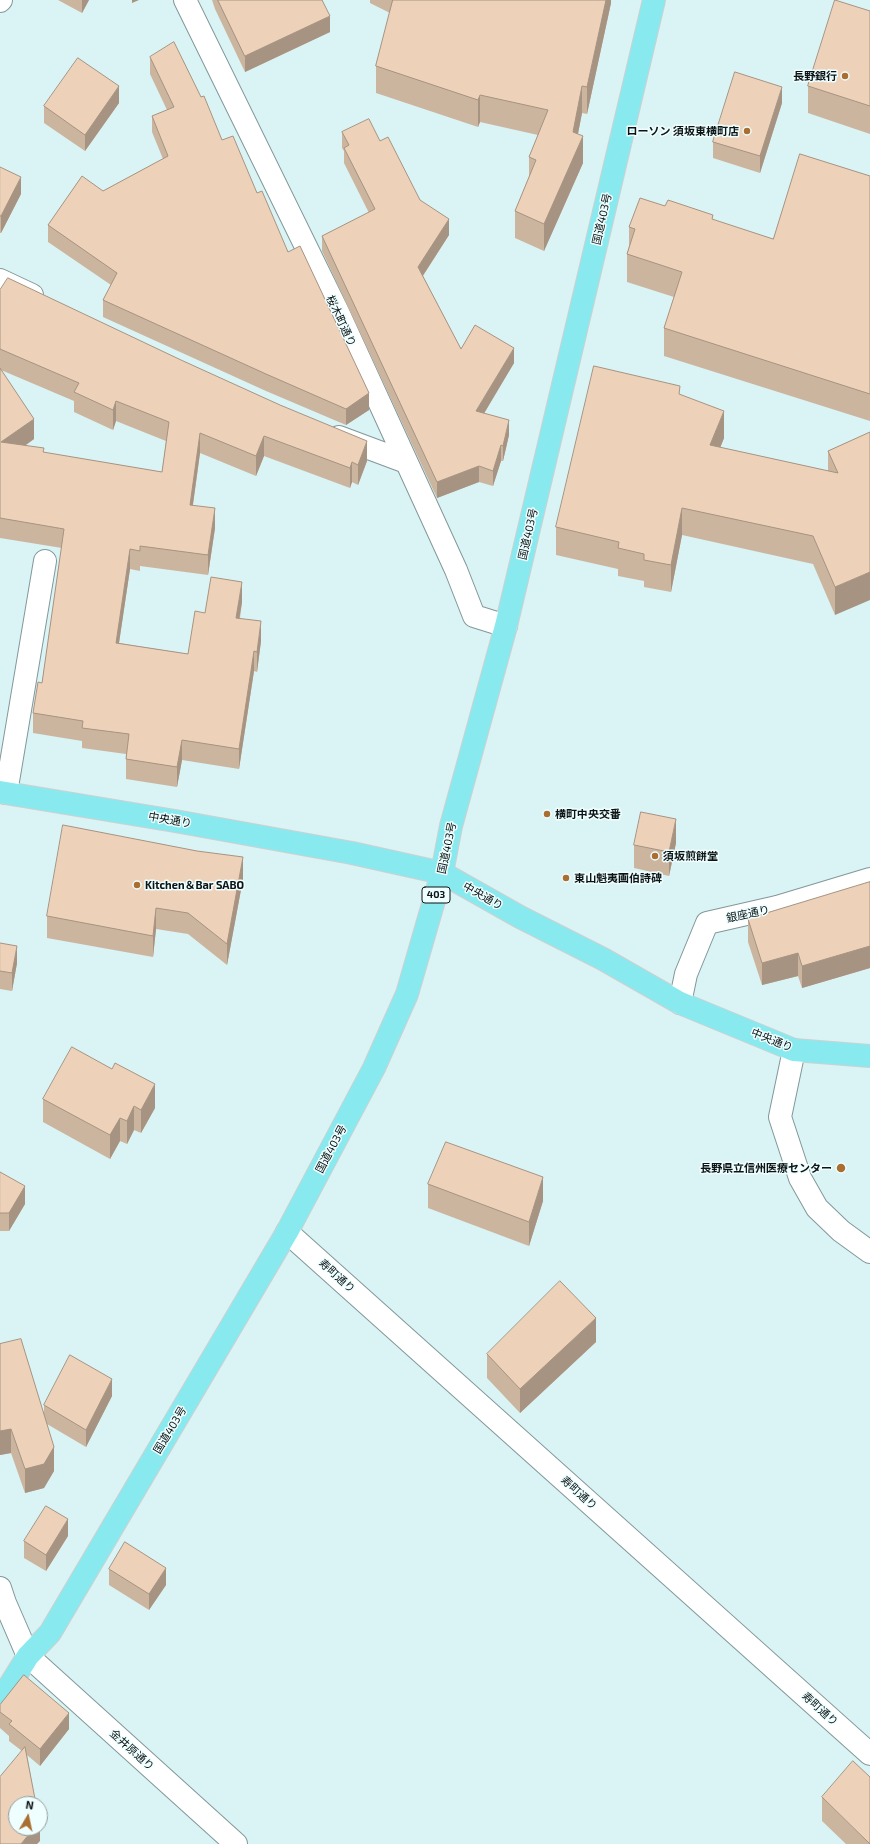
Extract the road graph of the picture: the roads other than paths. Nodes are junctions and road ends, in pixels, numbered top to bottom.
1 (185, 0) edge
2 (654, 0) edge
3 (0, 280) edge
4 (52, 305) edge
5 (323, 430) edge
6 (406, 462) junction
7 (45, 562) dead end
8 (506, 626) junction
9 (3, 793) edge
10 (442, 873) junction
11 (870, 879) edge
12 (680, 1003) junction
13 (794, 1050) junction
14 (870, 1056) edge
15 (287, 1232) junction
16 (870, 1252) edge
17 (0, 1588) edge
18 (28, 1656) junction
19 (0, 1701) edge
20 (870, 1754) edge
21 (236, 1844) edge

1 - 6 street, 桜木町通り
2 - 8 highway, 国道403号 / 403
3 - 4 street
5 - 6 street
6 - 8 street, 桜木町通り
7 - 9 street
8 - 10 highway, 国道403号 / 403
9 - 10 highway, 中央通り
10 - 12 highway, 中央通り
10 - 15 highway, 国道403号 / 403
11 - 12 street, 銀座通り
12 - 13 highway, 中央通り
13 - 14 highway, 中央通り
13 - 16 street
15 - 18 highway, 国道403号 / 403
15 - 20 street, 寿町通り
17 - 18 street
18 - 19 highway, 国道403号 / 403
18 - 21 street, 金井原通り

